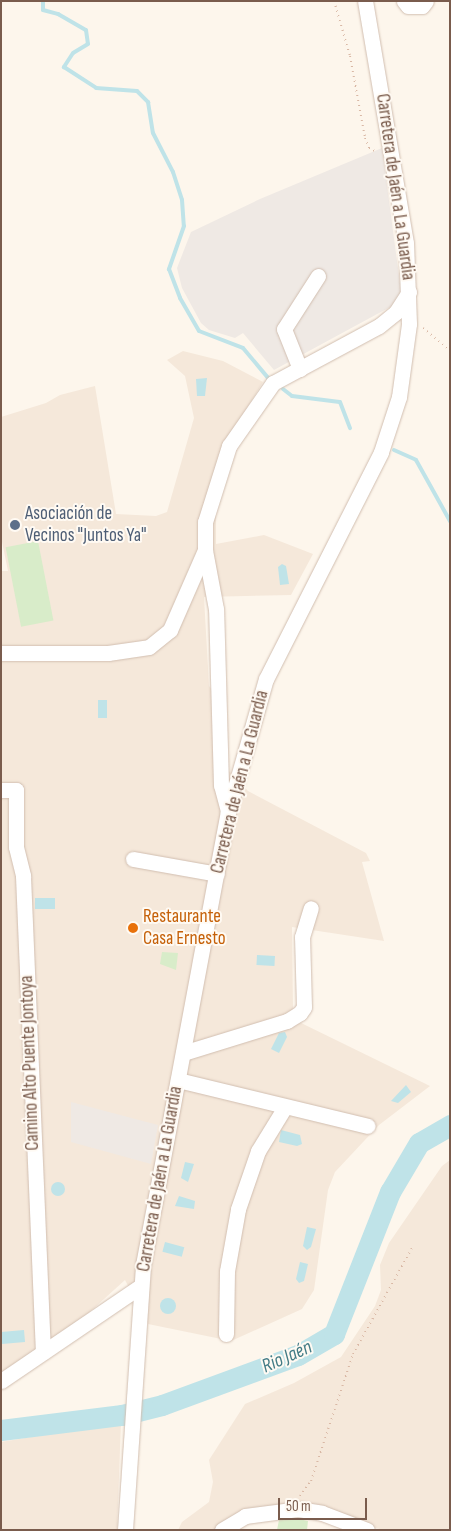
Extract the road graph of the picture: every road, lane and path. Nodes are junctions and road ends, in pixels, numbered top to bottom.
1 (334, 1) edge
2 (365, 1) edge
3 (404, 1) edge
4 (426, 1) edge
5 (392, 153) junction
6 (318, 276) dead end
7 (410, 290) junction
8 (408, 324) junction
9 (450, 351) edge
10 (300, 369) junction
11 (205, 550) junction
12 (1, 653) edge
13 (1, 790) edge
14 (228, 812) junction
15 (133, 859) dead end
16 (217, 874) junction
17 (311, 908) dead end
18 (183, 1053) junction
19 (178, 1080) junction
20 (284, 1106) junction
21 (368, 1126) dead end
22 (412, 1248) dead end
23 (141, 1286) junction
24 (226, 1334) dead end
25 (43, 1352) junction
26 (1, 1382) edge
27 (290, 1510) junction
28 (125, 1530) edge
29 (222, 1530) edge
30 (366, 1530) edge

1 - 5 path
2 - 5 street, Carretera de Jaén a La Guardia
3 - 4 street
5 - 7 street, Carretera de Jaén a La Guardia
6 - 10 street
7 - 8 street, Carretera de Jaén a La Guardia
7 - 10 street
8 - 9 path
8 - 14 street, Carretera de Jaén a La Guardia
10 - 11 street
11 - 12 street
11 - 14 street
13 - 25 street, Camino Alto Puente Jontoya
14 - 16 street, Carretera de Jaén a La Guardia
15 - 16 street
16 - 18 street, Carretera de Jaén a La Guardia
17 - 18 street
18 - 19 street, Carretera de Jaén a La Guardia
19 - 20 street
19 - 23 street, Carretera de Jaén a La Guardia
20 - 21 street
20 - 24 street
22 - 27 path
23 - 25 street
23 - 28 street, Carretera de Jaén a La Guardia
25 - 26 street
27 - 29 street
27 - 30 street

